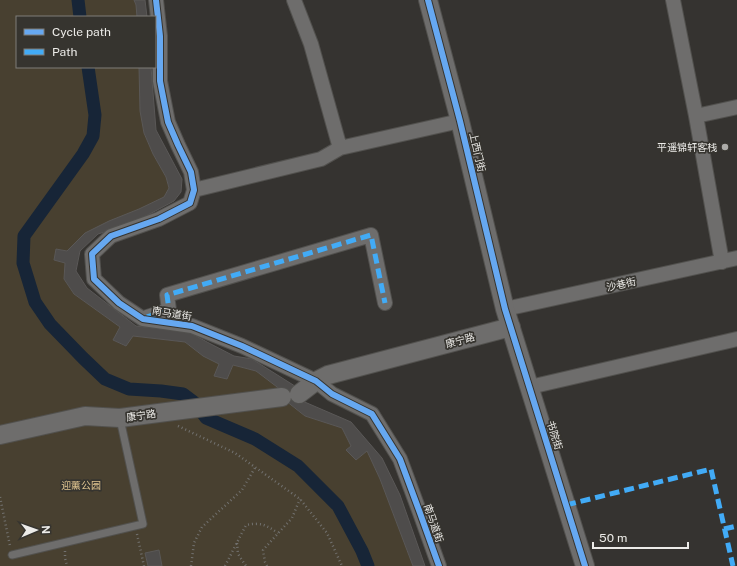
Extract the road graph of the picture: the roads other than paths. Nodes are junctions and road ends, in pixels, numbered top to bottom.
1 (156, 0) edge
2 (294, 0) edge
3 (428, 0) edge
4 (673, 0) edge
5 (737, 107) edge
6 (696, 116) junction
7 (460, 122) junction
8 (340, 148) junction
9 (194, 190) junction
10 (737, 258) edge
11 (722, 262) junction
12 (385, 303) dead end
13 (505, 309) junction
14 (143, 318) junction
15 (511, 327) junction
16 (737, 339) edge
17 (316, 381) junction
18 (530, 387) junction
19 (120, 418) junction
20 (0, 435) edge
21 (12, 555) road end
22 (438, 566) edge
23 (585, 566) edge

1 - 9 street
2 - 8 street
3 - 7 street, 上西门街
4 - 6 street
5 - 6 street
6 - 11 street
7 - 8 street
7 - 13 street, 上西门街
8 - 9 street
9 - 14 street, 南马道街
10 - 11 street, 沙巷街
11 - 13 street, 沙巷街
12 - 14 street
13 - 15 street, 书院街
14 - 17 street, 南马道街
15 - 17 street, 康宁路
15 - 18 street, 书院街
16 - 18 street
17 - 19 street, 康宁路
17 - 22 street, 南马道街
18 - 23 street, 书院街
19 - 20 street, 康宁路
19 - 21 lane

